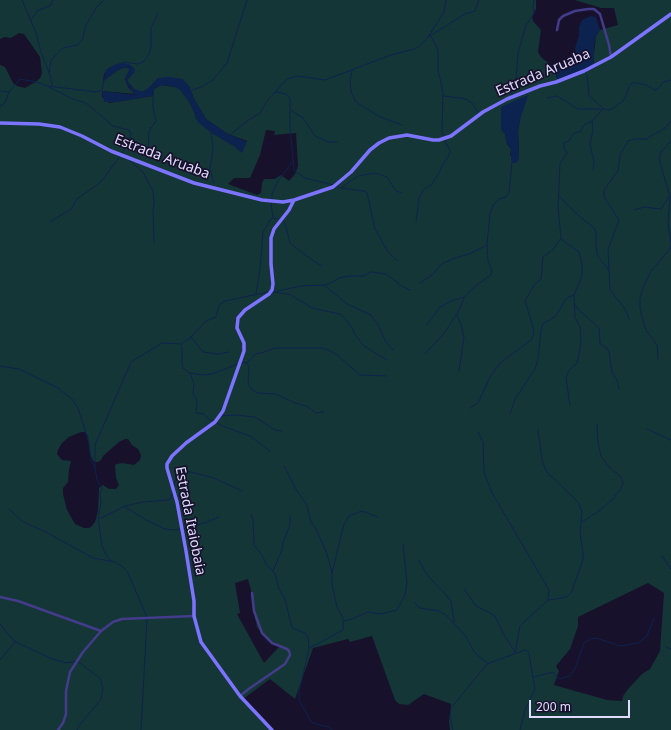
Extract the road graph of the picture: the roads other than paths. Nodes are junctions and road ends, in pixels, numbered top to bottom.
1 (671, 14) edge
2 (557, 30) dead end
3 (611, 57) junction
4 (0, 122) edge
5 (294, 200) junction
6 (252, 593) dead end
7 (0, 597) edge
8 (194, 616) junction
9 (101, 631) junction
10 (240, 696) junction
11 (58, 730) edge
12 (272, 730) edge

1 - 3 street, Estrada Aruaba
2 - 3 street
3 - 5 street, Estrada Aruaba
4 - 5 street, Estrada Aruaba
5 - 8 street, Estrada Itaiobaia
6 - 10 street
7 - 9 street
8 - 9 street
8 - 10 street, Estrada Itaiobaia
9 - 11 street
10 - 12 street, Estrada Itaiobaia

